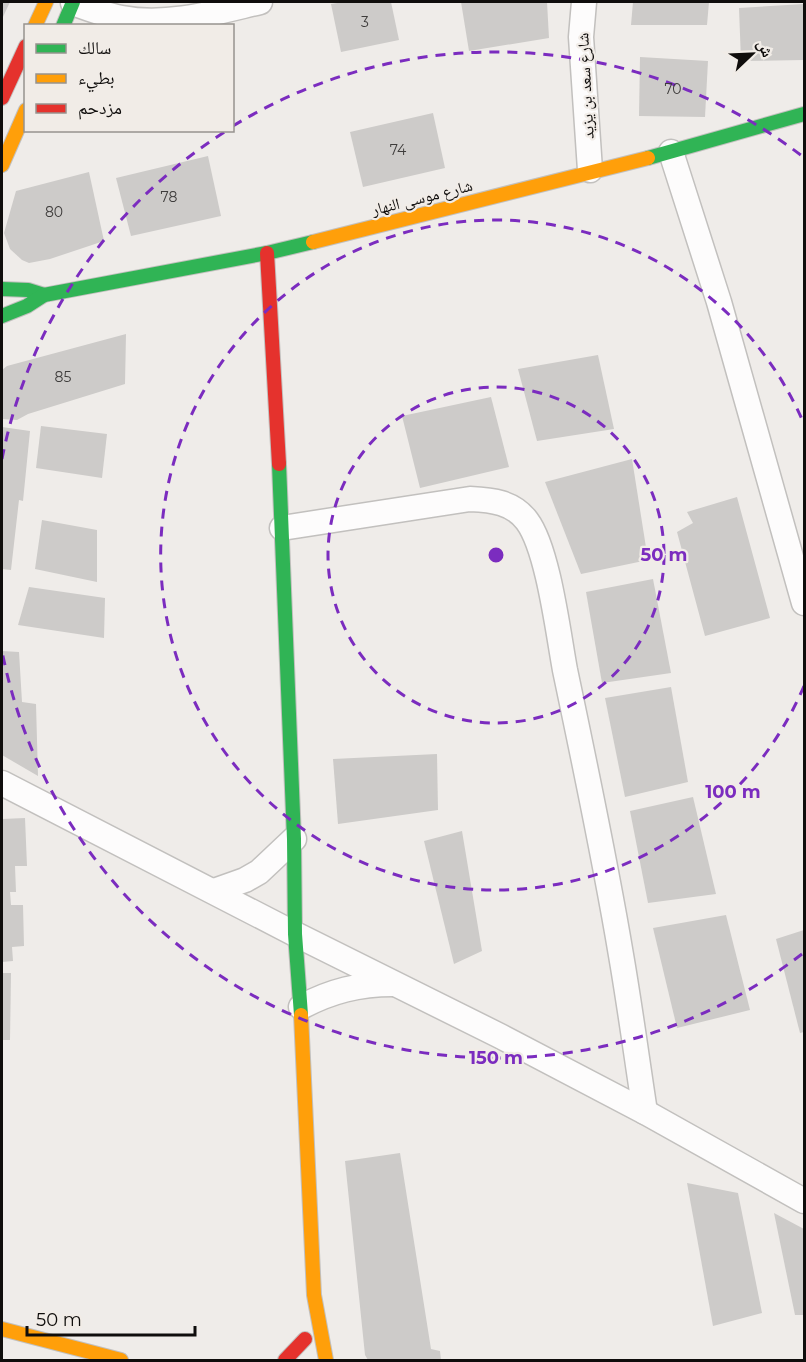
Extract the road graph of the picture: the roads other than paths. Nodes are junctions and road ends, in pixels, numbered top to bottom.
1 (46, 2) edge
2 (73, 2) edge
3 (260, 2) edge
4 (584, 2) edge
5 (36, 24) edge
6 (64, 24) edge
7 (24, 50) edge
8 (2, 98) edge
9 (804, 114) edge
10 (24, 115) edge
11 (671, 152) junction
12 (2, 165) edge
13 (590, 170) junction
14 (267, 253) junction
15 (2, 289) edge
16 (45, 295) junction
17 (2, 316) edge
18 (282, 528) junction
19 (804, 603) edge
20 (2, 783) edge
21 (294, 838) junction
22 (214, 891) junction
23 (295, 934) junction
24 (393, 984) junction
25 (301, 1007) junction
26 (645, 1112) junction
27 (804, 1201) edge
28 (314, 1295) junction
29 (2, 1329) edge
30 (303, 1350) edge
31 (121, 1360) edge
32 (285, 1360) edge
33 (326, 1360) edge

1 - 5 street
2 - 3 street
2 - 6 street
4 - 13 street, شارع سعد بن يزيد
7 - 8 street
9 - 11 street, شارع موسى النهار
10 - 12 street
11 - 13 street, شارع موسى النهار
11 - 19 street
13 - 14 street, شارع موسى النهار
14 - 16 street, شارع موسى النهار
14 - 18 street
15 - 16 street, شارع موسى النهار
16 - 17 street, شارع موسى النهار
18 - 21 street
18 - 26 street
20 - 22 street
21 - 22 street
21 - 23 street
22 - 23 street
23 - 24 street
23 - 25 street
24 - 25 street
24 - 26 street
25 - 28 street
26 - 27 street
28 - 30 street
28 - 33 street
29 - 31 street
30 - 32 street

